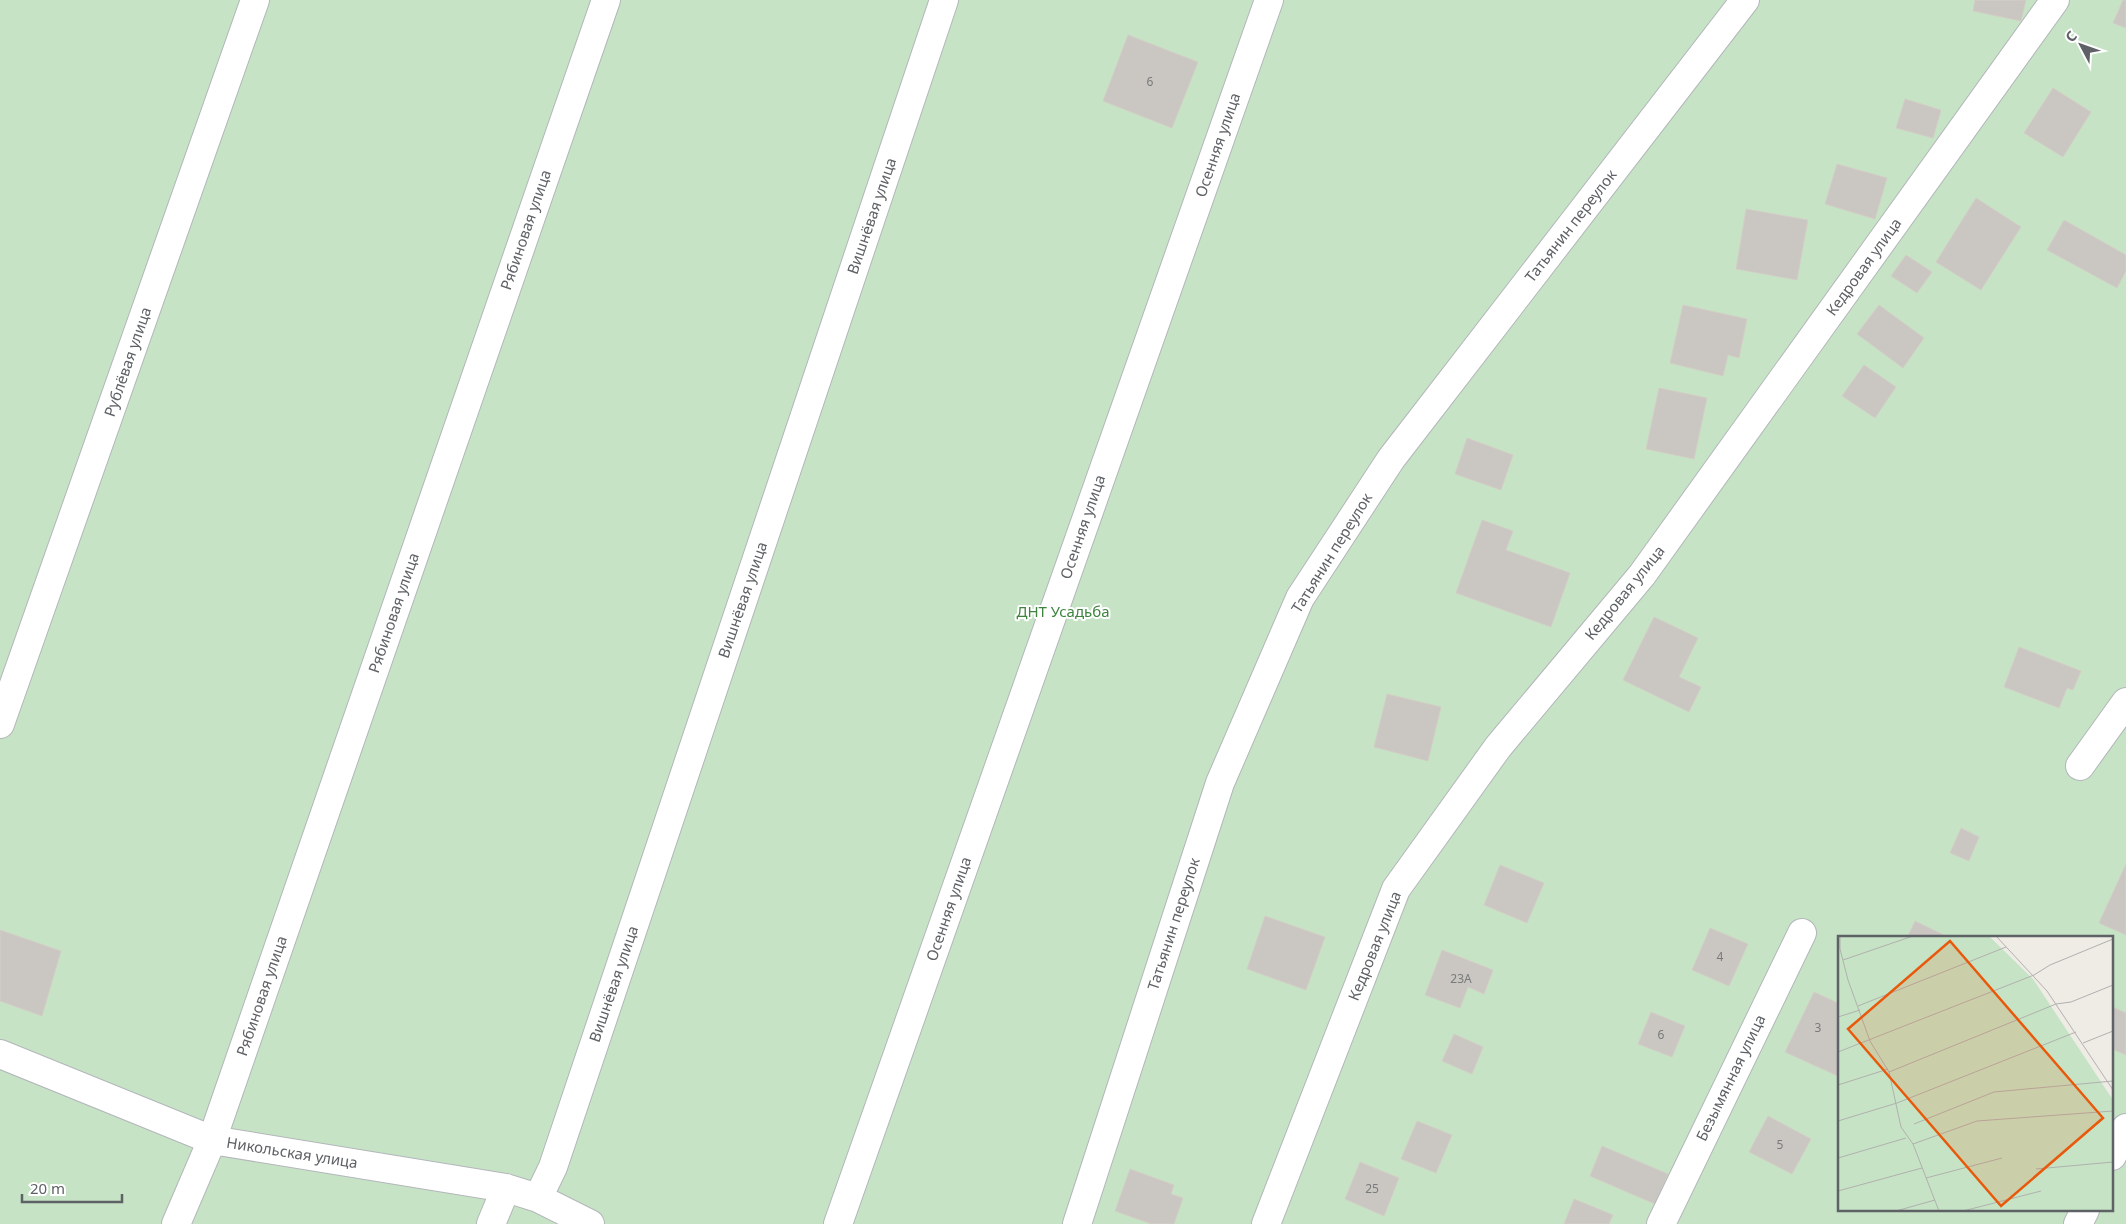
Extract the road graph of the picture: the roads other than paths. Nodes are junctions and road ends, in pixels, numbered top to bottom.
1 (255, 0) edge
2 (606, 0) edge
3 (944, 0) edge
4 (1269, 0) edge
5 (1745, 0) edge
6 (2055, 0) edge
7 (2126, 702) edge
8 (0, 724) edge
9 (2080, 766) dead end
10 (1802, 933) dead end
11 (0, 1054) edge
12 (2126, 1128) edge
13 (212, 1140) junction
14 (2114, 1152) edge
15 (506, 1188) junction
16 (538, 1198) junction
17 (2084, 1212) edge
18 (176, 1224) edge
19 (491, 1224) edge
20 (590, 1224) edge
21 (838, 1224) edge
22 (1077, 1224) edge
23 (1266, 1224) edge
24 (1661, 1224) edge
25 (2078, 1224) edge

1 - 8 street, Рублёвая улица
2 - 13 street, Рябиновая улица
3 - 16 street, Вишнёвая улица
4 - 21 street, Осенняя улица
5 - 22 street, Татьянин переулок
6 - 23 street, Кедровая улица
7 - 9 street
10 - 24 street, Безымянная улица
11 - 13 street, Никольская улица
12 - 14 street
13 - 15 street, Никольская улица
13 - 18 street, Рябиновая улица
15 - 16 street, Никольская улица
15 - 19 street
16 - 20 street, Никольская улица
17 - 25 street

